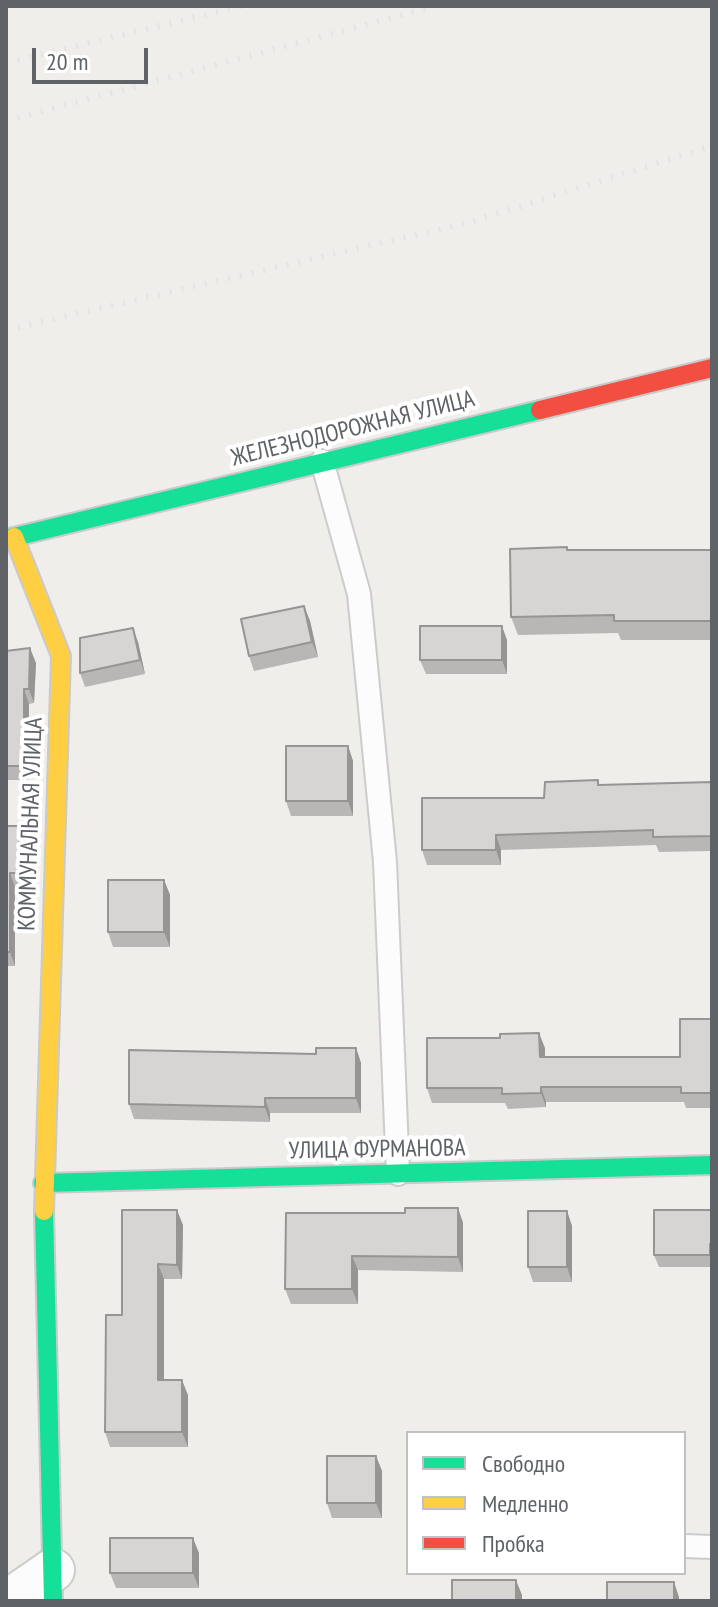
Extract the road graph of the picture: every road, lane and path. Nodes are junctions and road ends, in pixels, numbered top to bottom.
1 (712, 368) edge
2 (322, 461) junction
3 (10, 538) edge
4 (712, 1165) edge
5 (398, 1174) junction
6 (43, 1183) junction
7 (686, 1546) edge
8 (712, 1547) edge
9 (53, 1586) edge
10 (8, 1601) edge

1 - 2 street, ЖЕЛЕЗНОДОРОЖНАЯ УЛИЦА
2 - 3 street, ЖЕЛЕЗНОДОРОЖНАЯ УЛИЦА
2 - 5 lane
3 - 6 street, КОММУНАЛЬНАЯ УЛИЦА
4 - 5 street, УЛИЦА ФУРМАНОВА
5 - 6 street, УЛИЦА ФУРМАНОВА
6 - 9 street, КОММУНАЛЬНАЯ УЛИЦА
7 - 8 lane
9 - 10 street

